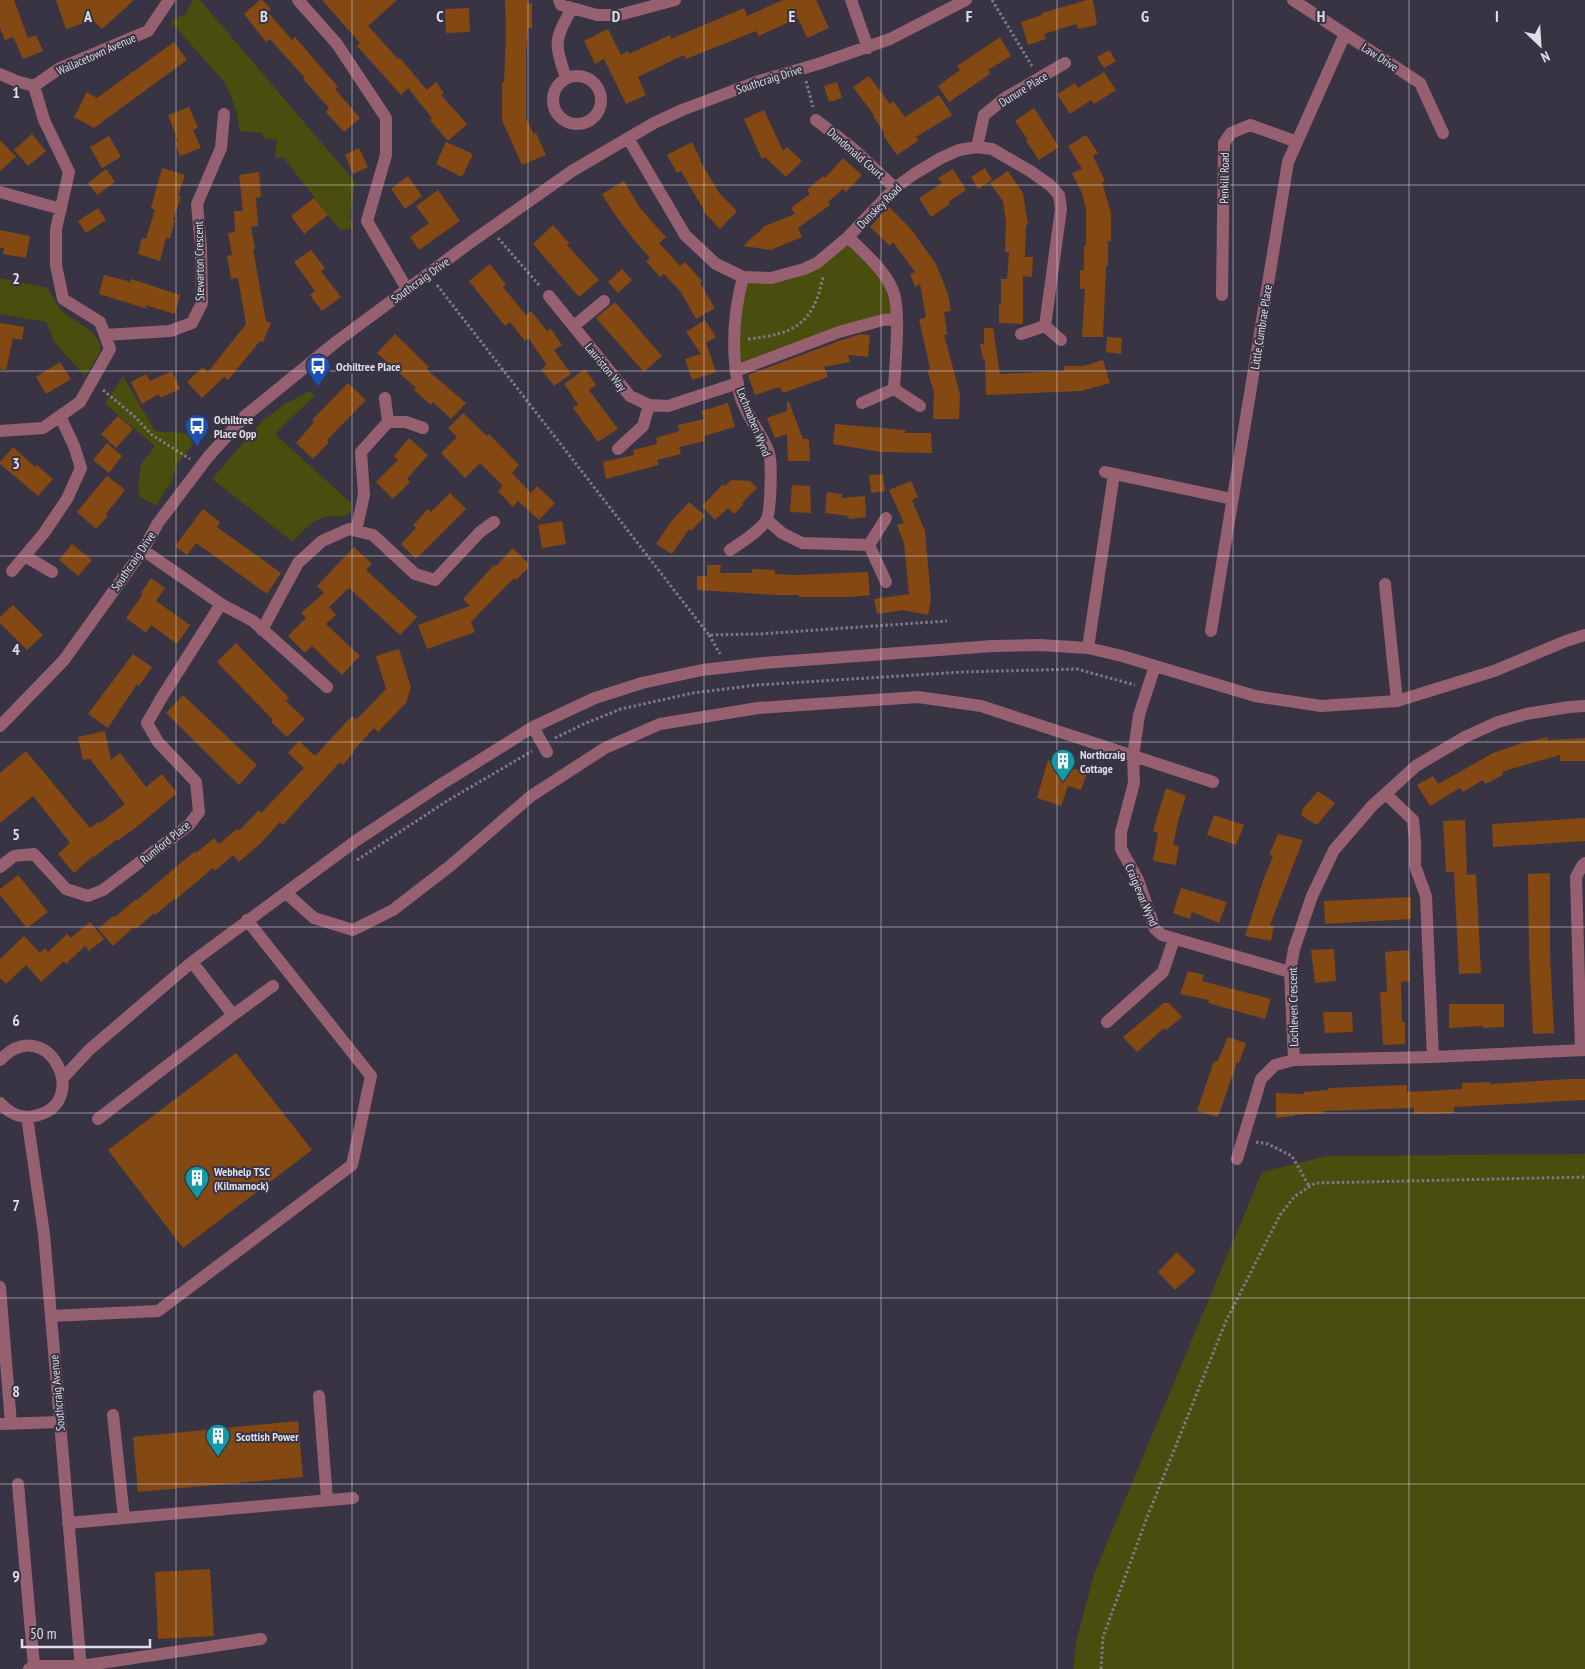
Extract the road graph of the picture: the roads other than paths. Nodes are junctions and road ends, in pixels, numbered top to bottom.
1 (169, 0) edge
2 (298, 0) edge
3 (559, 0) edge
4 (675, 0) edge
5 (851, 0) edge
6 (966, 0) edge
7 (1293, 0) edge
8 (572, 8) junction
9 (1344, 34) junction
10 (868, 48) junction
11 (1065, 63) dead end
12 (0, 74) edge
13 (566, 78) dead end
14 (34, 86) junction
15 (224, 114) dead end
16 (816, 120) road end
17 (1443, 133) dead end
18 (628, 138) junction
19 (1297, 142) junction
20 (977, 147) junction
21 (895, 188) junction
22 (0, 192) edge
23 (61, 210) junction
24 (848, 237) junction
25 (742, 277) junction
26 (407, 289) junction
27 (1222, 295) dead end
28 (549, 296) road end
29 (604, 301) dead end
30 (896, 319) junction
31 (574, 326) junction
32 (1044, 326) junction
33 (1021, 334) dead end
34 (104, 335) junction
35 (1061, 340) dead end
36 (737, 377) junction
37 (894, 388) junction
38 (385, 398) dead end
39 (862, 403) dead end
40 (649, 405) junction
41 (920, 406) dead end
42 (60, 416) junction
43 (388, 422) junction
44 (423, 428) dead end
45 (0, 431) edge
46 (618, 449) dead end
47 (1232, 499) junction
48 (886, 518) dead end
49 (767, 520) junction
50 (494, 522) dead end
51 (356, 531) junction
52 (869, 546) junction
53 (143, 550) junction
54 (730, 550) dead end
55 (25, 556) junction
56 (12, 571) dead end
57 (52, 572) dead end
58 (886, 582) dead end
59 (1385, 584) dead end
60 (221, 604) junction
61 (262, 630) junction
62 (1210, 630) dead end
63 (1585, 634) edge
64 (1088, 648) junction
65 (1155, 666) junction
66 (327, 687) dead end
67 (1397, 700) junction
68 (1585, 706) edge
69 (0, 726) edge
70 (534, 727) junction
71 (548, 752) dead end
72 (1133, 756) junction
73 (1213, 782) dead end
74 (1386, 794) junction
75 (1585, 863) edge
76 (0, 867) edge
77 (286, 893) junction
78 (247, 920) junction
79 (1174, 939) junction
80 (192, 962) junction
81 (1290, 972) junction
82 (273, 986) dead end
83 (232, 1015) junction
84 (1106, 1022) dead end
85 (1583, 1050) edge
86 (1433, 1057) junction
87 (0, 1060) edge
88 (1294, 1060) junction
89 (63, 1078) junction
90 (0, 1103) edge
91 (27, 1117) junction
92 (98, 1119) dead end
93 (1236, 1159) dead end
94 (0, 1287) edge
95 (51, 1316) junction
96 (319, 1396) dead end
97 (114, 1415) dead end
98 (60, 1422) junction
99 (6, 1424) edge
100 (18, 1484) dead end
101 (353, 1498) dead end
102 (327, 1500) junction
103 (124, 1518) junction
104 (68, 1523) junction
105 (261, 1639) dead end
106 (32, 1667) edge
107 (81, 1667) edge

1 - 14 street, Wallacetown Avenue
2 - 26 street
3 - 8 street
4 - 8 street
5 - 10 street
6 - 10 street, Southcraig Drive
7 - 9 street, Law Drive
8 - 13 street
9 - 17 street, Law Drive
9 - 19 street, Little Cumbrae Place
10 - 18 street, Southcraig Drive
11 - 20 street, Dunure Place
12 - 14 street
14 - 23 street
15 - 34 street, Stewarton Crescent
16 - 21 street, Dundonald Court
18 - 25 street, Dunskey Road
18 - 26 street, Southcraig Drive
19 - 27 street, Penkill Road
19 - 47 street, Little Cumbrae Place
20 - 21 street, Dunskey Road
20 - 32 street, Dunskey Road
21 - 24 street, Dunskey Road
22 - 23 street
23 - 34 street
24 - 25 street, Dunskey Road
24 - 30 street
25 - 36 street, Lochmaben Wynd
26 - 53 street, Southcraig Drive
28 - 31 street, Lauriston Way
29 - 31 street
30 - 36 street
30 - 37 street
31 - 40 street, Lauriston Way
32 - 33 street
32 - 35 street
34 - 42 street
36 - 40 street
36 - 49 street, Lochmaben Wynd
37 - 39 street
37 - 41 street
38 - 43 street
40 - 46 street
42 - 45 street
42 - 55 street
43 - 44 street
43 - 51 street
47 - 62 street, Little Cumbrae Place
47 - 64 street
48 - 52 street
49 - 52 street
49 - 54 street
50 - 51 street
51 - 61 street
52 - 58 street
53 - 60 street
53 - 69 street, Southcraig Drive
55 - 56 street
55 - 57 street
59 - 67 street
60 - 61 street
60 - 76 street, Rumford Place
61 - 66 street
63 - 67 street
64 - 65 street
64 - 70 street
65 - 67 street
65 - 72 street, Craigievar Wynd
68 - 74 street, Lochleven Crescent
70 - 71 street
70 - 77 street
72 - 73 street
72 - 77 street
72 - 79 street, Craigievar Wynd
74 - 81 street, Lochleven Crescent
74 - 86 street
75 - 85 street
77 - 78 street
78 - 80 street
78 - 95 street
79 - 81 street, Craigievar Wynd
79 - 84 street
80 - 83 street
80 - 89 street
81 - 88 street, Lochleven Crescent
82 - 83 street
83 - 92 street
85 - 86 street, Lochleven Crescent
86 - 88 street, Lochleven Crescent
87 - 89 street
88 - 93 street
89 - 91 street
90 - 91 street
91 - 95 street, Southcraig Avenue
94 - 99 street
95 - 98 street, Southcraig Avenue
96 - 102 street
97 - 103 street
98 - 99 street
98 - 104 street, Southcraig Avenue
100 - 106 street
101 - 102 street
102 - 103 street
103 - 104 street
104 - 107 street, Southcraig Avenue
105 - 107 street
106 - 107 street

